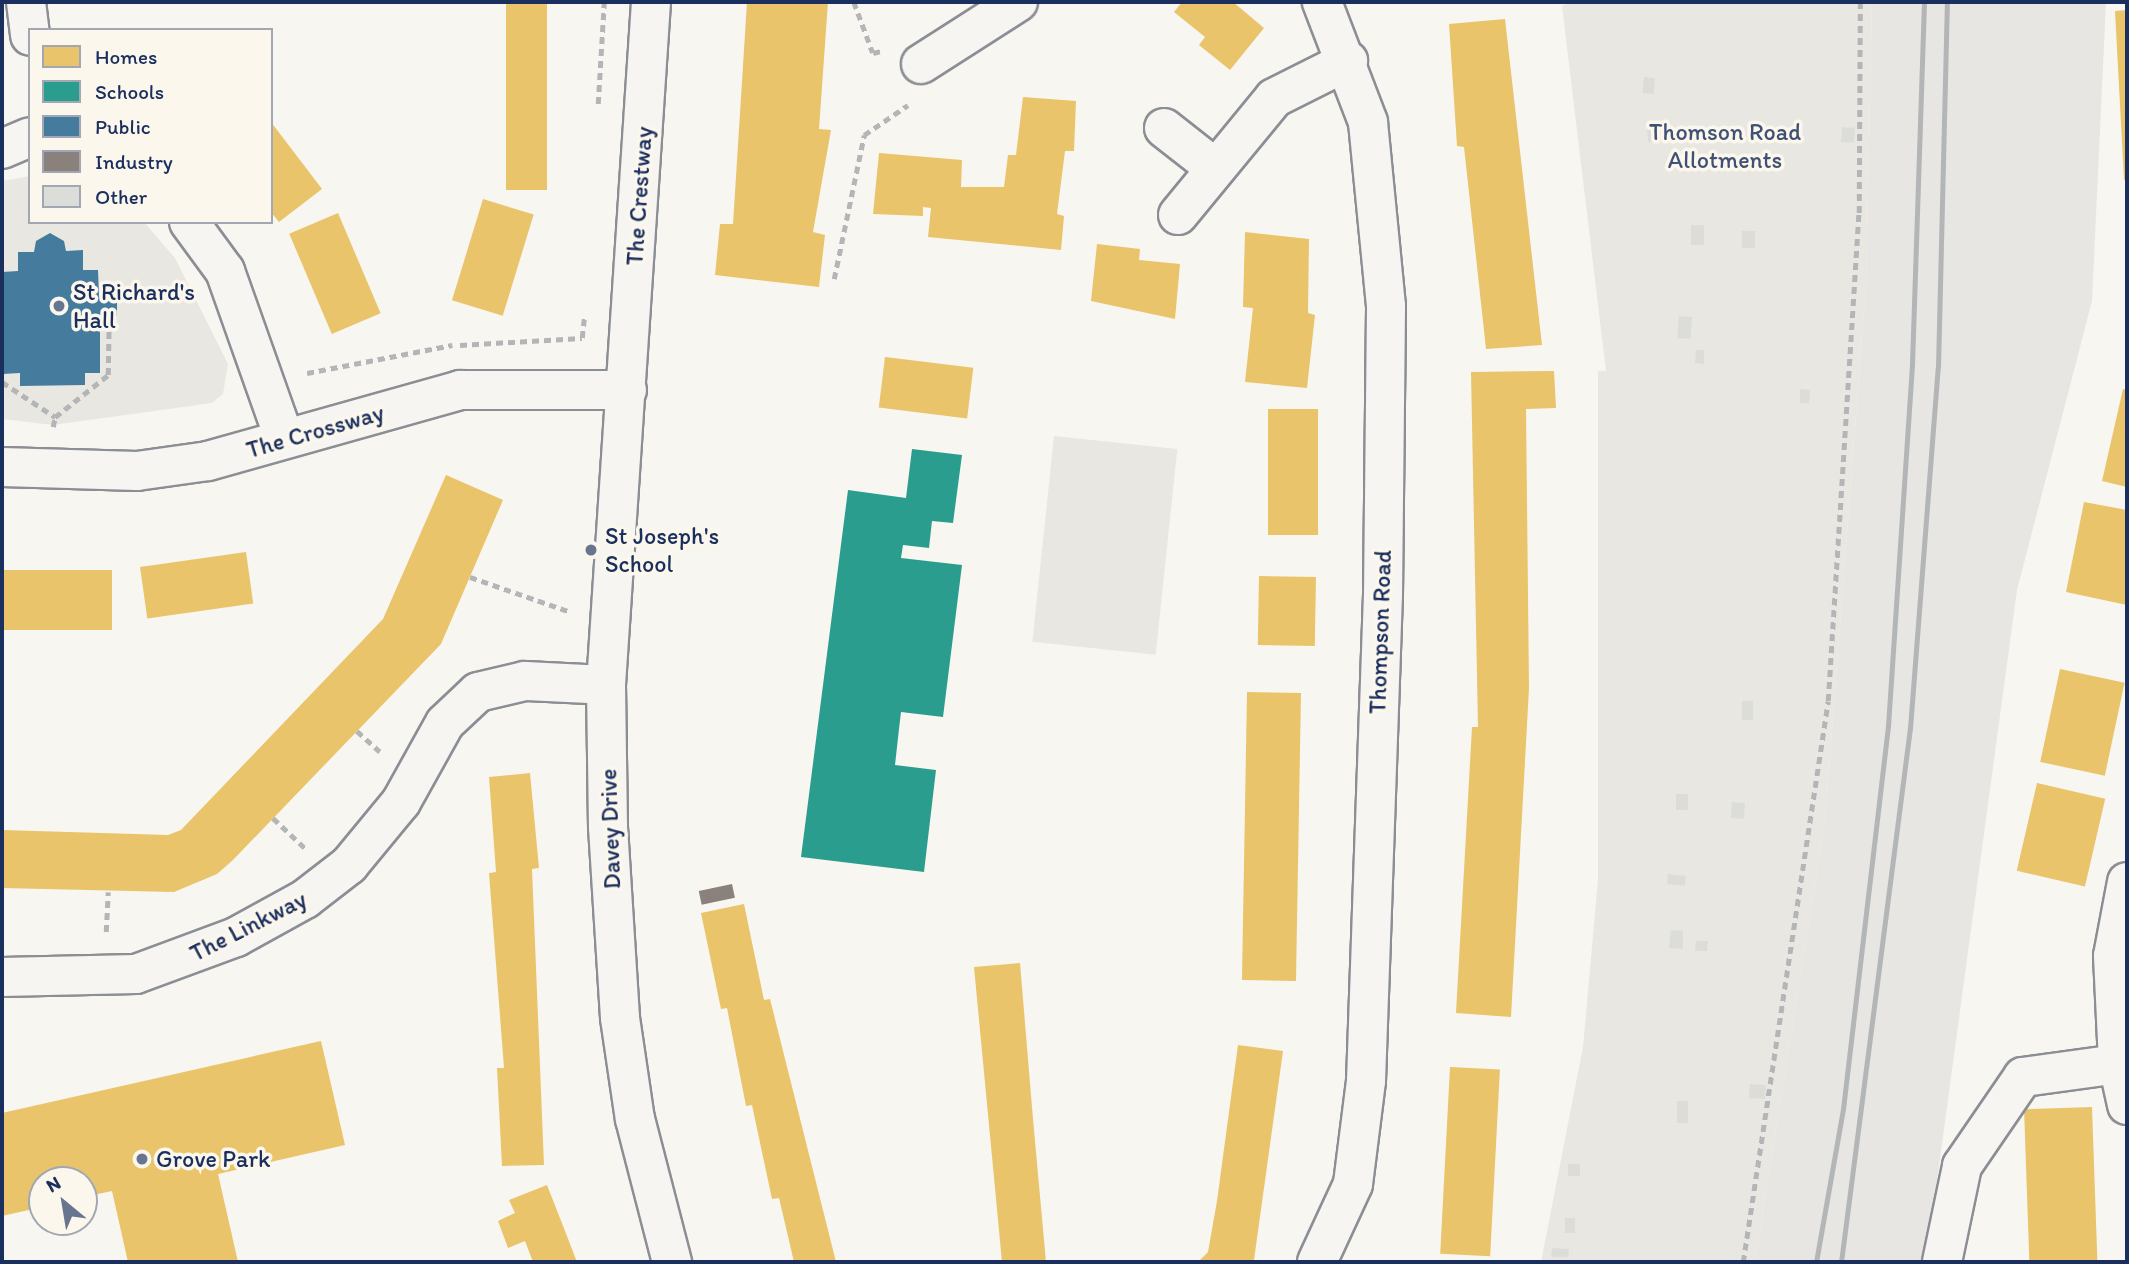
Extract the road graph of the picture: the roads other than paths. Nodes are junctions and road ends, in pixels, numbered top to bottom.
1 (26, 2) edge
2 (651, 2) edge
3 (1322, 2) edge
4 (993, 9) edge
5 (29, 28) edge
6 (1348, 61) junction
7 (921, 64) road end
8 (1164, 128) dead end
9 (28, 138) edge
10 (2, 149) edge
11 (1215, 168) junction
12 (1178, 215) dead end
13 (190, 224) edge
14 (627, 390) junction
15 (284, 438) junction
16 (2, 467) edge
17 (606, 685) junction
18 (2127, 882) edge
19 (2, 977) edge
20 (2118, 1064) junction
21 (2127, 1105) edge
22 (673, 1262) edge
23 (1317, 1262) edge
24 (1942, 1262) edge

1 - 5 street
2 - 14 street, The Crestway
3 - 6 street, Thompson Road
4 - 7 street
6 - 11 street
6 - 23 street, Thompson Road
8 - 11 street
9 - 10 street
11 - 12 street
13 - 15 street
14 - 15 street, The Crossway
14 - 17 street, Davey Drive
15 - 16 street, The Crossway
17 - 19 street, The Linkway
17 - 22 street, Davey Drive
18 - 20 street
20 - 21 street
20 - 24 street

